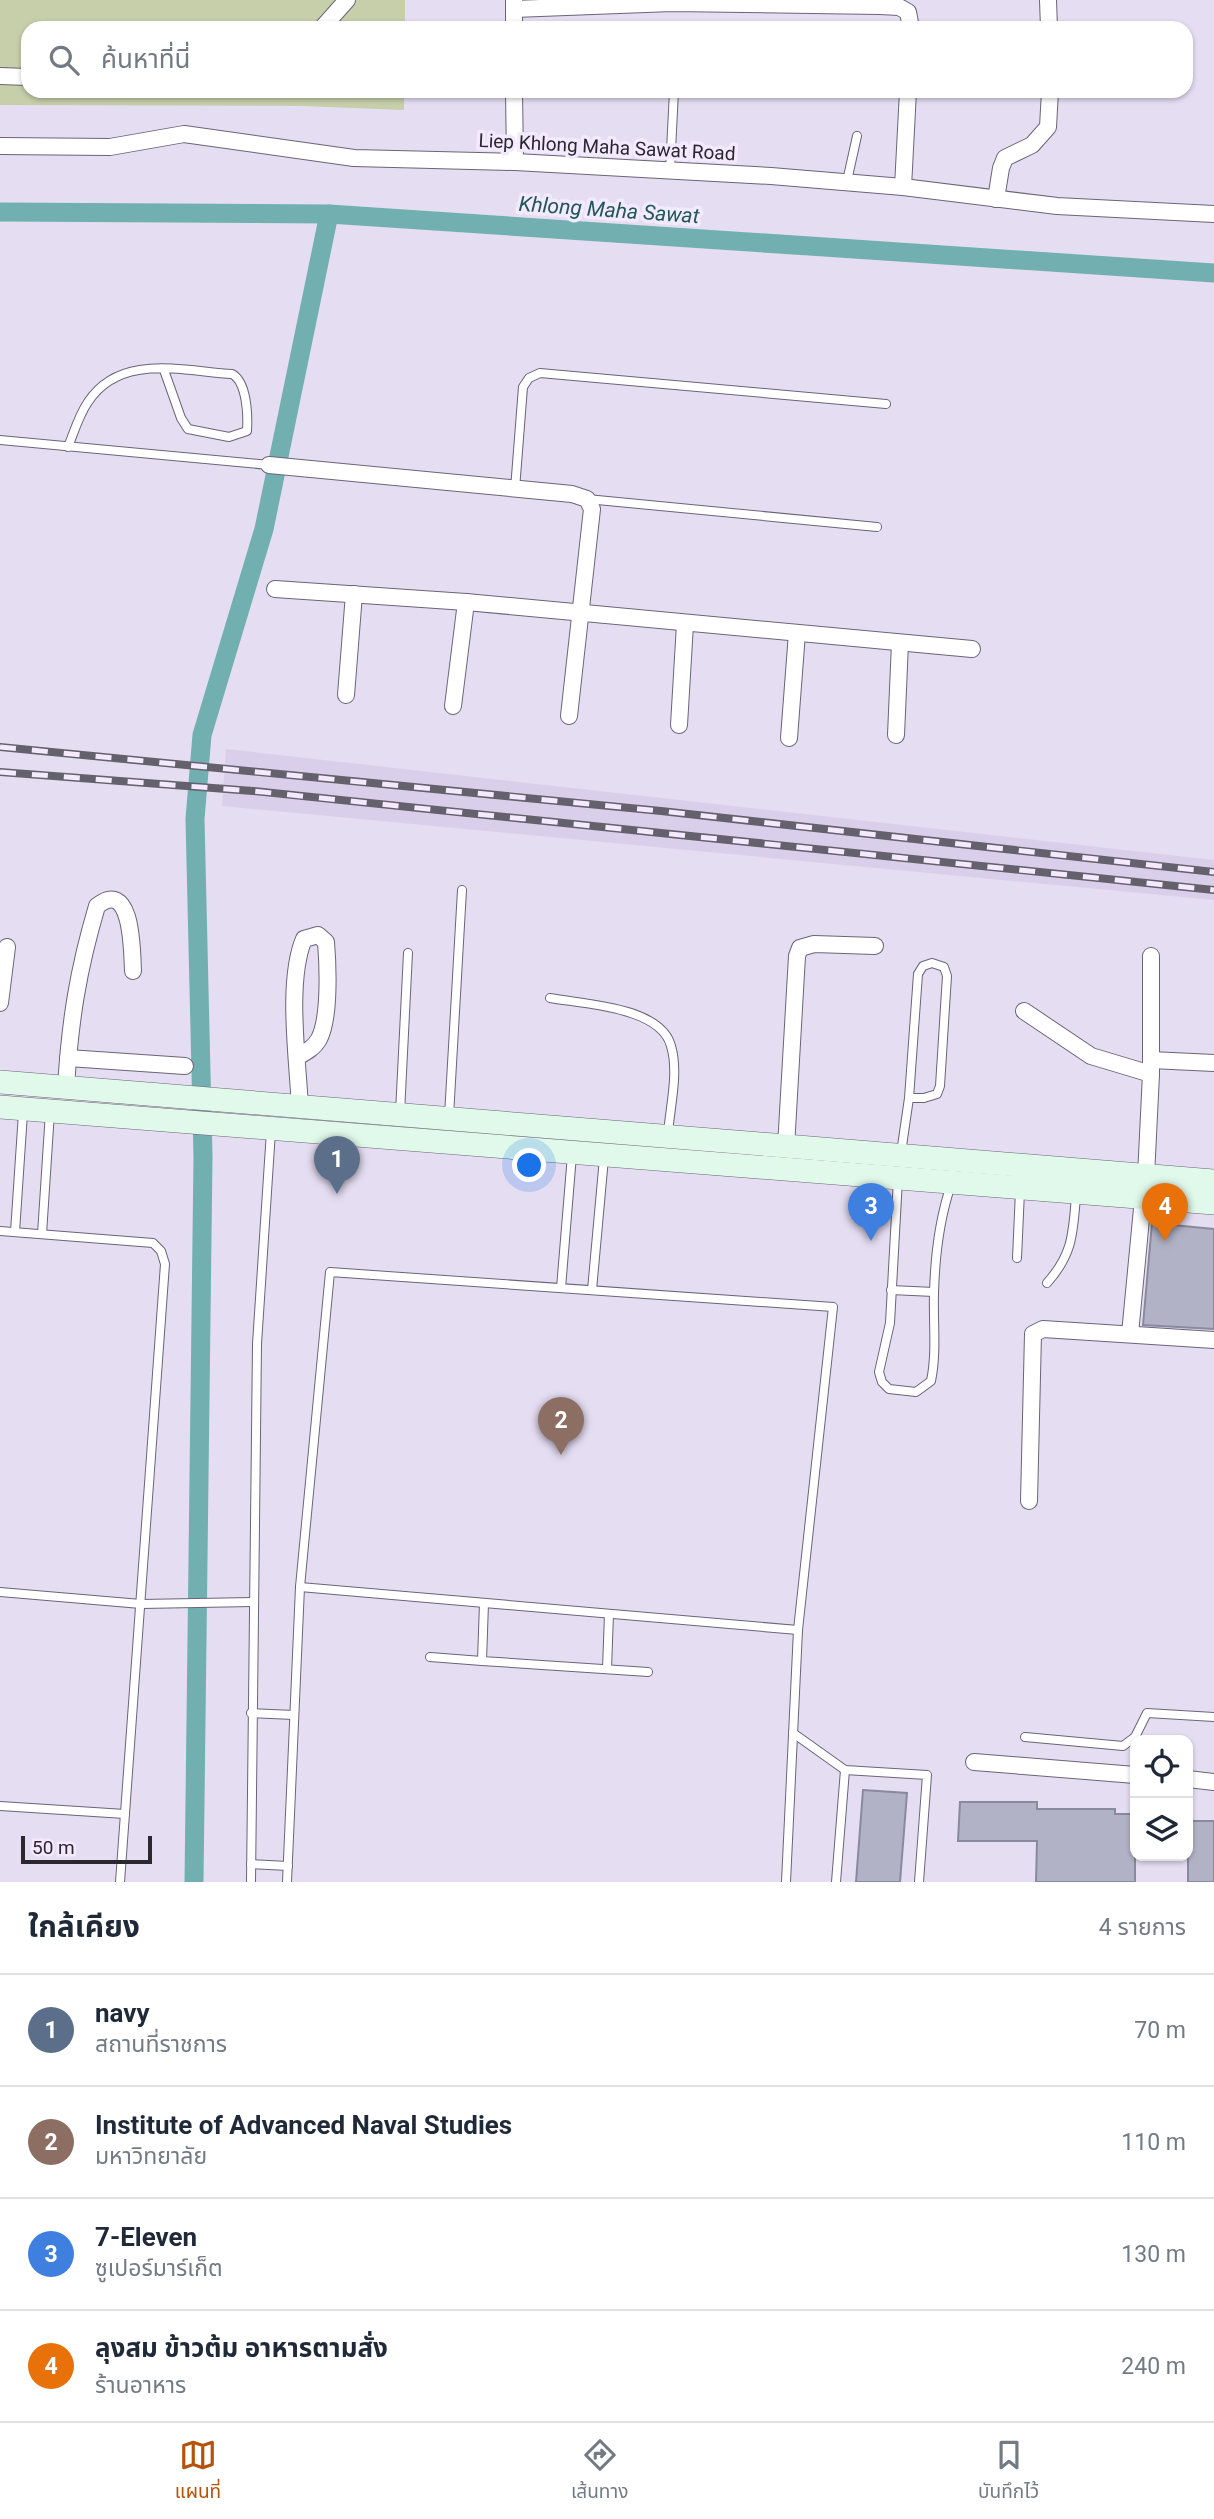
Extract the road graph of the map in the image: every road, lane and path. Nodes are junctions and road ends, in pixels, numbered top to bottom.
1 (347, 0) edge
2 (1048, 0) edge
3 (513, 4) edge
4 (328, 21) edge
5 (910, 21) edge
6 (1049, 21) edge
7 (0, 76) edge
8 (21, 77) edge
9 (514, 98) edge
10 (674, 98) edge
11 (908, 98) edge
12 (1050, 98) edge
13 (857, 136) dead end
14 (0, 146) edge
15 (515, 162) junction
16 (670, 170) junction
17 (848, 181) junction
18 (903, 187) junction
19 (996, 199) junction
20 (1214, 214) edge
21 (164, 370) junction
22 (886, 404) dead end
23 (0, 440) edge
24 (68, 447) junction
25 (269, 465) joint
26 (515, 489) junction
27 (587, 499) junction
28 (877, 527) dead end
29 (275, 589) dead end
30 (354, 594) junction
31 (466, 602) junction
32 (580, 612) junction
33 (685, 624) junction
34 (797, 633) junction
35 (901, 643) junction
36 (972, 649) dead end
37 (346, 695) dead end
38 (453, 706) dead end
39 (569, 716) dead end
40 (680, 725) dead end
41 (896, 735) dead end
42 (789, 738) dead end
43 (462, 890) dead end
44 (875, 946) dead end
45 (6, 947) dead end
46 (408, 953) dead end
47 (1151, 956) dead end
48 (2, 965) edge
49 (133, 971) dead end
50 (550, 998) dead end
51 (0, 1003) edge
52 (1024, 1011) dead end
53 (297, 1057) junction
54 (68, 1058) junction
55 (1214, 1063) edge
56 (185, 1066) dead end
57 (1151, 1067) junction
58 (0, 1082) edge
59 (24, 1084) junction
60 (59, 1087) junction
61 (909, 1098) junction
62 (11, 1108) edge
63 (300, 1108) junction
64 (50, 1112) junction
65 (400, 1116) junction
66 (449, 1119) junction
67 (271, 1131) junction
68 (667, 1138) junction
69 (786, 1147) junction
70 (572, 1152) junction
71 (605, 1155) junction
72 (899, 1167) junction
73 (1214, 1181) edge
74 (952, 1182) junction
75 (1144, 1187) junction
76 (1020, 1188) junction
77 (1077, 1193) junction
78 (1214, 1203) edge
79 (0, 1231) edge
80 (15, 1232) junction
81 (42, 1234) junction
82 (1017, 1258) dead end
83 (1047, 1283) dead end
84 (561, 1288) junction
85 (592, 1290) junction
86 (891, 1290) junction
87 (934, 1292) junction
88 (1130, 1334) junction
89 (1214, 1340) edge
90 (1029, 1501) dead end
91 (300, 1587) junction
92 (0, 1592) edge
93 (253, 1602) junction
94 (484, 1603) junction
95 (141, 1604) junction
96 (609, 1614) junction
97 (798, 1630) junction
98 (430, 1657) dead end
99 (482, 1661) junction
100 (607, 1669) junction
101 (648, 1672) dead end
102 (251, 1713) junction
103 (294, 1715) junction
104 (1214, 1717) edge
105 (793, 1733) junction
106 (1025, 1737) dead end
107 (974, 1762) dead end
108 (845, 1770) junction
109 (1130, 1775) edge
110 (1193, 1780) edge
111 (1214, 1782) edge
112 (0, 1806) edge
113 (125, 1814) junction
114 (251, 1864) junction
115 (288, 1866) junction
116 (120, 1882) edge
117 (251, 1882) edge
118 (287, 1882) edge
119 (786, 1882) edge
120 (836, 1882) edge
121 (919, 1882) edge

1 - 4 street
2 - 6 street
3 - 5 street
7 - 8 street
9 - 15 street
10 - 16 lane
11 - 18 street
12 - 19 street
13 - 17 lane
14 - 15 street, Liep Khlong Maha Sawat Road
15 - 16 street, Liep Khlong Maha Sawat Road
16 - 17 street, Liep Khlong Maha Sawat Road
17 - 18 street, Liep Khlong Maha Sawat Road
18 - 19 street, Liep Khlong Maha Sawat Road
19 - 20 street, Liep Khlong Maha Sawat Road
21 - 21 lane
21 - 24 lane
22 - 26 lane
23 - 24 lane
24 - 25 lane
25 - 26 street
26 - 27 street
27 - 28 lane
27 - 32 street
29 - 30 street
30 - 31 street
30 - 37 street
31 - 32 street
31 - 38 street
32 - 33 street
32 - 39 street
33 - 34 street
33 - 40 street
34 - 35 street
34 - 42 street
35 - 36 street
35 - 41 street
43 - 66 lane
44 - 69 street
45 - 48 street
46 - 65 lane
47 - 57 street
48 - 51 street
49 - 54 street
50 - 68 lane
52 - 57 street
53 - 53 street
53 - 63 street
54 - 56 street
54 - 60 street
55 - 57 street
57 - 75 street
58 - 59 main road
59 - 60 main road
59 - 62 main road
60 - 63 main road
60 - 64 main road
61 - 61 lane
61 - 72 lane
62 - 64 main road
62 - 80 lane
63 - 65 main road
64 - 67 main road
64 - 81 lane
65 - 66 main road
66 - 68 main road
67 - 70 main road
67 - 93 lane
68 - 69 main road
69 - 72 main road
70 - 71 main road
70 - 84 lane
71 - 72 main road
71 - 85 lane
72 - 74 main road
72 - 75 main road
72 - 86 lane
73 - 75 main road
74 - 76 main road
74 - 87 lane
75 - 77 main road
75 - 78 main road
75 - 88 street
76 - 77 main road
76 - 82 lane
77 - 83 lane
79 - 80 lane
80 - 81 lane
81 - 95 lane
84 - 85 lane
84 - 91 lane
85 - 97 lane
86 - 87 lane
86 - 87 lane
88 - 89 street
88 - 90 street
91 - 94 lane
91 - 103 lane
92 - 95 lane
93 - 95 lane
93 - 102 lane
94 - 96 lane
94 - 99 lane
95 - 113 lane
96 - 97 lane
96 - 100 lane
97 - 105 lane
98 - 99 lane
99 - 100 lane
100 - 101 lane
102 - 103 lane
102 - 114 lane
103 - 115 lane
104 - 106 lane
105 - 108 lane
105 - 119 lane
107 - 109 street
108 - 120 lane
108 - 121 lane
110 - 111 street
112 - 113 lane
113 - 116 lane
114 - 115 lane
114 - 117 lane
115 - 118 lane

